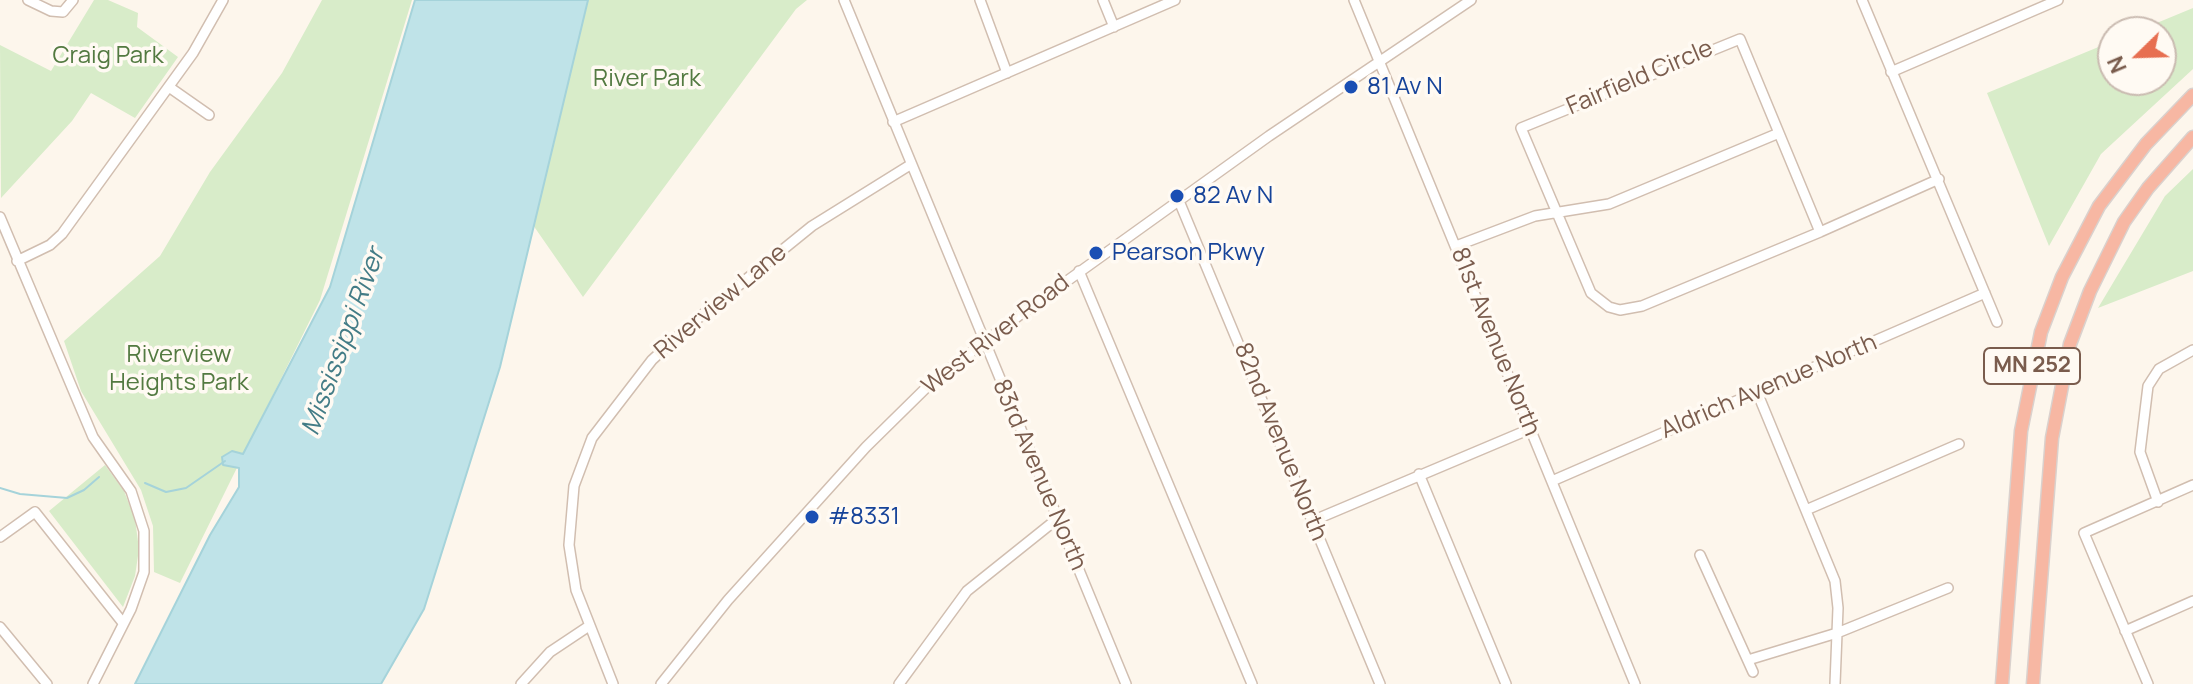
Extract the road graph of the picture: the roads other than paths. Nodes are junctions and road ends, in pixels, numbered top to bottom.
1 (28, 0) edge
2 (73, 0) edge
3 (223, 0) edge
4 (844, 0) edge
5 (980, 0) edge
6 (1103, 0) edge
7 (1175, 0) edge
8 (1354, 0) edge
9 (1471, 0) edge
10 (1862, 0) edge
11 (2058, 0) edge
12 (1114, 27) junction
13 (1378, 59) junction
14 (1891, 72) junction
15 (1007, 73) junction
16 (169, 87) junction
17 (2193, 95) edge
18 (209, 115) dead end
19 (893, 122) junction
20 (1779, 133) junction
21 (2193, 137) edge
22 (910, 165) junction
23 (1939, 179) junction
24 (1179, 201) junction
25 (1556, 213) junction
26 (0, 217) edge
27 (1820, 232) junction
28 (1456, 246) junction
29 (17, 261) junction
30 (1079, 271) junction
31 (1985, 293) junction
32 (1997, 322) dead end
33 (984, 342) junction
34 (2193, 350) edge
35 (1757, 392) junction
36 (1530, 429) junction
37 (1959, 444) dead end
38 (1419, 474) junction
39 (1552, 481) junction
40 (2193, 485) edge
41 (2158, 502) junction
42 (1806, 510) junction
43 (1057, 519) junction
44 (1312, 521) junction
45 (0, 537) edge
46 (1700, 555) dead end
47 (1948, 588) dead end
48 (2193, 601) edge
49 (123, 623) junction
50 (589, 626) junction
51 (0, 627) edge
52 (2125, 631) junction
53 (1837, 633) junction
54 (1748, 660) junction
55 (1753, 672) dead end
56 (47, 684) edge
57 (93, 684) edge
58 (521, 684) edge
59 (613, 684) edge
60 (661, 684) edge
61 (899, 684) edge
62 (1126, 684) edge
63 (1252, 684) edge
64 (1380, 684) edge
65 (1506, 684) edge
66 (1635, 684) edge
67 (1835, 684) edge
68 (2002, 684) edge
69 (2033, 684) edge
70 (2148, 684) edge

1 - 2 street
3 - 16 street
4 - 19 street, 83rd Avenue North
5 - 15 street
6 - 12 street
7 - 12 street
8 - 13 street, 81st Avenue North
9 - 13 street, West River Road
10 - 14 street
11 - 14 street
12 - 15 street
13 - 24 street, West River Road
13 - 28 street, 81st Avenue North
14 - 23 street
15 - 19 street
16 - 18 street
16 - 29 street
17 - 68 highway, MN 252
19 - 22 street, 83rd Avenue North
20 - 25 street
20 - 25 street, Fairfield Circle
20 - 27 street, Fairfield Circle
21 - 69 highway, MN 252
22 - 33 street, 83rd Avenue North
22 - 50 street, Riverview Lane
23 - 27 street
23 - 31 street
24 - 30 street, West River Road
24 - 44 street, 82nd Avenue North
25 - 27 street
25 - 28 street
26 - 29 street
28 - 36 street, 81st Avenue North
29 - 49 street
30 - 33 street, West River Road
30 - 63 street
31 - 32 street
31 - 35 street, Aldrich Avenue North
33 - 43 street, 83rd Avenue North
33 - 60 street, West River Road
34 - 41 street
35 - 39 street, Aldrich Avenue North
35 - 42 street
36 - 38 street
36 - 39 street, 81st Avenue North
37 - 42 street
38 - 44 street
38 - 65 street
39 - 66 street, 81st Avenue North
40 - 41 street
41 - 52 street
42 - 53 street
43 - 61 street
43 - 62 street, 83rd Avenue North
44 - 64 street, 82nd Avenue North
45 - 49 street
46 - 54 street
47 - 53 street
48 - 52 street
49 - 57 street
50 - 58 street
50 - 59 street, Riverview Lane
51 - 56 street
52 - 70 street
53 - 54 street
53 - 67 street
54 - 55 street

